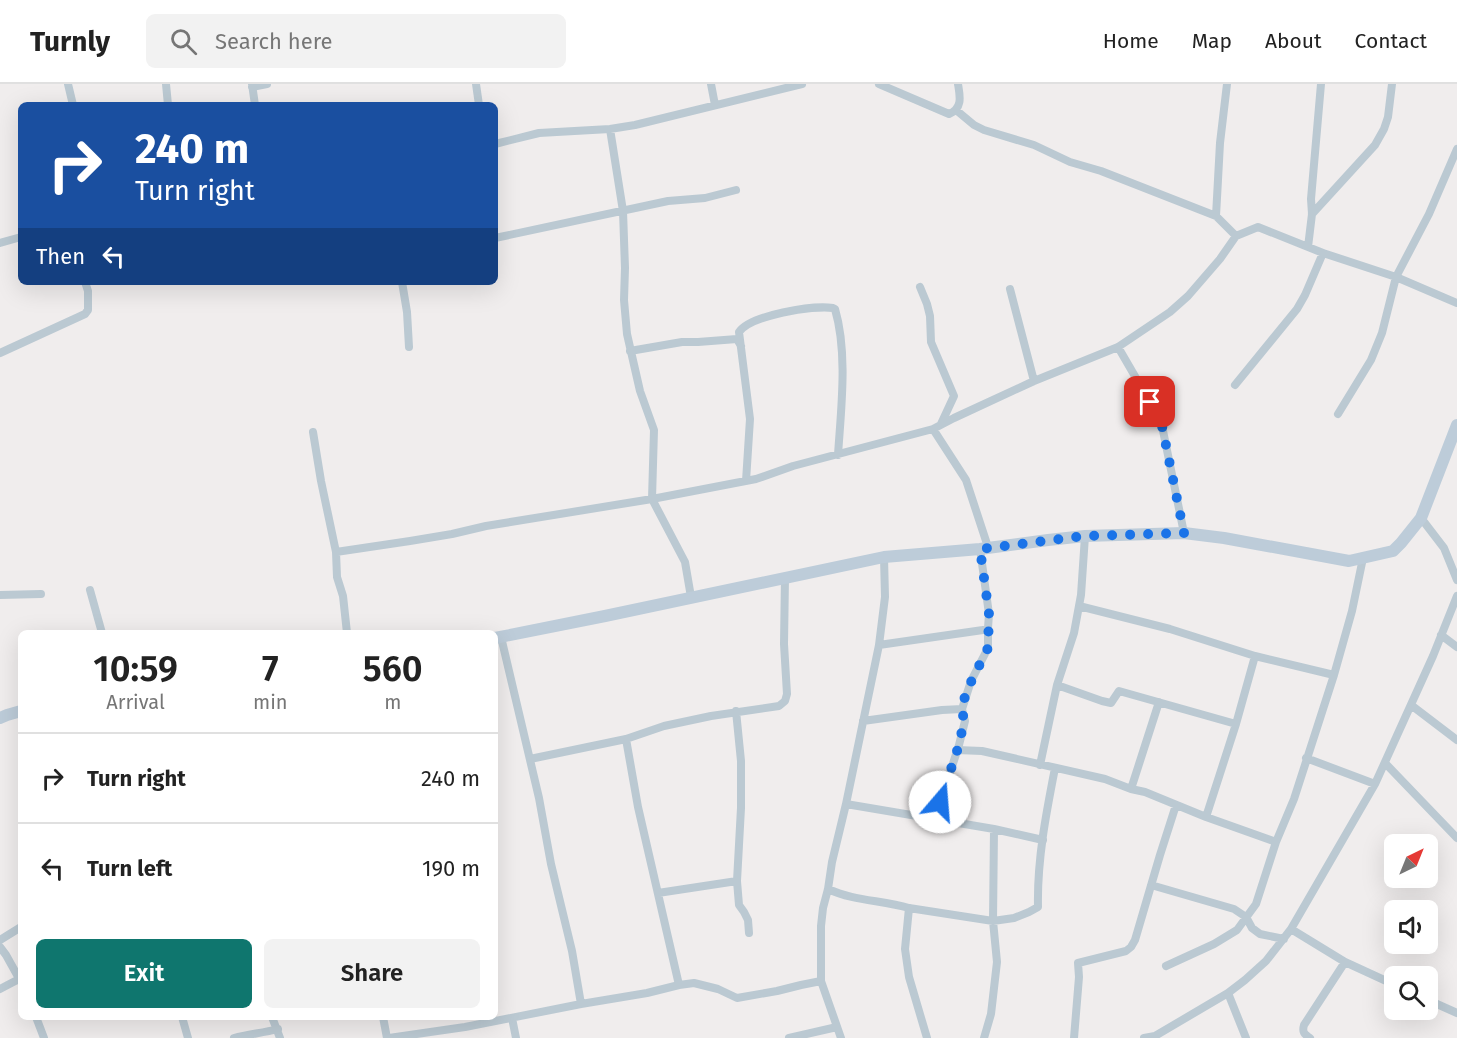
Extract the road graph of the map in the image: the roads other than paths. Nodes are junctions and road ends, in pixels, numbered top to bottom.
1 (68, 84) edge
2 (166, 84) edge
3 (267, 84) edge
4 (476, 84) edge
5 (711, 84) edge
6 (801, 84) edge
7 (879, 84) edge
8 (958, 84) edge
9 (1227, 84) edge
10 (1321, 84) edge
11 (1392, 84) edge
12 (252, 85) edge
13 (72, 102) edge
14 (168, 102) edge
15 (255, 102) edge
16 (479, 102) edge
17 (715, 105) junction
18 (956, 110) junction
19 (610, 129) junction
20 (498, 143) edge
21 (1457, 149) edge
22 (736, 190) dead end
23 (622, 211) junction
24 (1312, 214) junction
25 (1216, 216) junction
26 (1236, 236) junction
27 (498, 237) edge
28 (18, 238) edge
29 (0, 243) edge
30 (1308, 247) junction
31 (1323, 253) junction
32 (1396, 277) junction
33 (86, 285) edge
34 (402, 285) edge
35 (920, 287) dead end
36 (1010, 289) dead end
37 (1457, 303) edge
38 (409, 347) dead end
39 (741, 347) junction
40 (1118, 347) junction
41 (630, 351) junction
42 (0, 353) edge
43 (1034, 381) junction
44 (1235, 385) dead end
45 (1338, 414) dead end
46 (1457, 425) edge
47 (937, 427) junction
48 (313, 432) dead end
49 (838, 455) junction
50 (746, 481) junction
51 (652, 499) junction
52 (1421, 518) junction
53 (1184, 533) junction
54 (1085, 536) junction
55 (984, 548) junction
56 (336, 552) junction
57 (884, 557) junction
58 (1363, 558) junction
59 (785, 577) junction
60 (1457, 580) edge
61 (90, 590) dead end
62 (41, 594) dead end
63 (0, 595) edge
64 (1457, 596) edge
65 (692, 597) junction
66 (1079, 606) junction
67 (988, 628) junction
68 (101, 630) edge
69 (346, 630) edge
70 (1441, 635) junction
71 (498, 637) edge
72 (879, 645) junction
73 (1457, 647) edge
74 (1256, 656) junction
75 (1334, 675) junction
76 (1057, 686) junction
77 (1159, 702) junction
78 (1411, 705) junction
79 (962, 709) junction
80 (736, 711) junction
81 (18, 712) edge
82 (0, 718) edge
83 (863, 721) junction
84 (1236, 724) junction
85 (626, 739) junction
86 (1457, 740) edge
87 (957, 750) junction
88 (1306, 758) junction
89 (530, 759) junction
90 (1385, 763) junction
91 (1040, 765) junction
92 (1055, 768) junction
93 (1375, 784) junction
94 (1131, 789) junction
95 (846, 804) junction
96 (1176, 805) junction
97 (1206, 817) junction
98 (935, 819) junction
99 (994, 829) junction
100 (1457, 838) edge
101 (1043, 840) junction
102 (1276, 842) junction
103 (736, 881) junction
104 (1151, 885) junction
105 (828, 889) junction
106 (658, 893) junction
107 (909, 908) junction
108 (1246, 917) junction
109 (993, 921) junction
110 (18, 929) edge
111 (1291, 929) junction
112 (749, 933) dead end
113 (1284, 939) junction
114 (0, 940) edge
115 (0, 947) edge
116 (1345, 962) junction
117 (1166, 966) dead end
118 (18, 976) edge
119 (1384, 980) edge
120 (18, 981) edge
121 (821, 981) junction
122 (679, 985) junction
123 (0, 989) edge
124 (1228, 993) junction
125 (581, 1004) junction
126 (1438, 1004) edge
127 (1457, 1013) edge
128 (513, 1018) junction
129 (37, 1020) edge
130 (183, 1020) edge
131 (273, 1020) edge
132 (384, 1020) edge
133 (465, 1027) junction
134 (837, 1027) junction
135 (279, 1034) edge
136 (1156, 1037) edge
137 (44, 1038) edge
138 (188, 1038) edge
139 (234, 1038) edge
140 (388, 1038) edge
141 (467, 1038) edge
142 (516, 1038) edge
143 (789, 1038) edge
144 (841, 1038) edge
145 (927, 1038) edge
146 (984, 1038) edge
147 (1074, 1038) edge
148 (1144, 1038) edge
149 (1246, 1038) edge
150 (1310, 1038) edge

1 - 13 street
2 - 14 street
3 - 12 street
4 - 16 street
5 - 17 street
6 - 17 street
7 - 18 street
8 - 18 street
9 - 25 street
10 - 24 street
11 - 24 street
12 - 15 street
17 - 19 street
18 - 25 street
19 - 20 street
19 - 23 street
21 - 32 street
22 - 23 street
23 - 27 street
23 - 41 street
24 - 30 street
25 - 26 street
26 - 30 street
26 - 40 street
28 - 29 street
30 - 31 street
31 - 32 street
31 - 44 street
32 - 37 street
32 - 45 street
33 - 42 street
34 - 38 street
35 - 47 street
36 - 43 street
39 - 41 street
39 - 49 street
39 - 50 street
40 - 43 street
40 - 53 street
41 - 51 street
43 - 47 street
46 - 52 street
47 - 49 street
47 - 55 street
48 - 56 street
49 - 50 street
50 - 51 street
51 - 56 street
51 - 65 street
52 - 58 street
52 - 60 street
53 - 54 street
53 - 58 street
54 - 55 street
54 - 66 street
55 - 57 street
55 - 67 street
56 - 69 street
57 - 59 street
57 - 72 street
58 - 75 street
59 - 65 street
59 - 80 street
61 - 68 street
62 - 63 street
64 - 70 street
65 - 71 street
66 - 74 street
66 - 76 street
67 - 72 street
67 - 79 street
70 - 73 street
70 - 78 street
71 - 89 street
72 - 83 street
74 - 75 street
74 - 84 street
75 - 88 street
76 - 77 street
76 - 91 street
77 - 84 street
77 - 94 street
78 - 86 street
78 - 90 street
79 - 83 street
79 - 87 street
80 - 85 street
80 - 103 street
81 - 82 street
83 - 95 street
84 - 97 street
85 - 89 street
85 - 106 street
87 - 91 street
87 - 98 street
88 - 93 street
88 - 102 street
89 - 125 street
90 - 93 street
90 - 100 street
91 - 92 street
92 - 94 street
92 - 101 street
93 - 111 street
94 - 96 street
95 - 98 street
95 - 105 street
96 - 97 street
96 - 104 street
97 - 102 street
98 - 99 street
99 - 101 street
99 - 109 street
101 - 109 street
102 - 108 street
103 - 106 street
103 - 112 street
104 - 108 street
104 - 147 street
105 - 107 street
105 - 121 street
106 - 122 street
107 - 109 street
107 - 145 street
108 - 113 street
108 - 117 street
109 - 146 street
110 - 114 street
111 - 113 street
111 - 116 street
113 - 124 street
115 - 118 street
116 - 119 street
116 - 150 street
120 - 123 street
121 - 122 street
121 - 134 street
122 - 125 street
124 - 136 street
124 - 149 street
125 - 128 street
126 - 127 street
128 - 133 street
128 - 142 street
129 - 137 street
130 - 138 street
131 - 135 street
132 - 140 street
133 - 140 street
133 - 141 street
134 - 143 street
134 - 144 street
135 - 139 street
136 - 148 street

